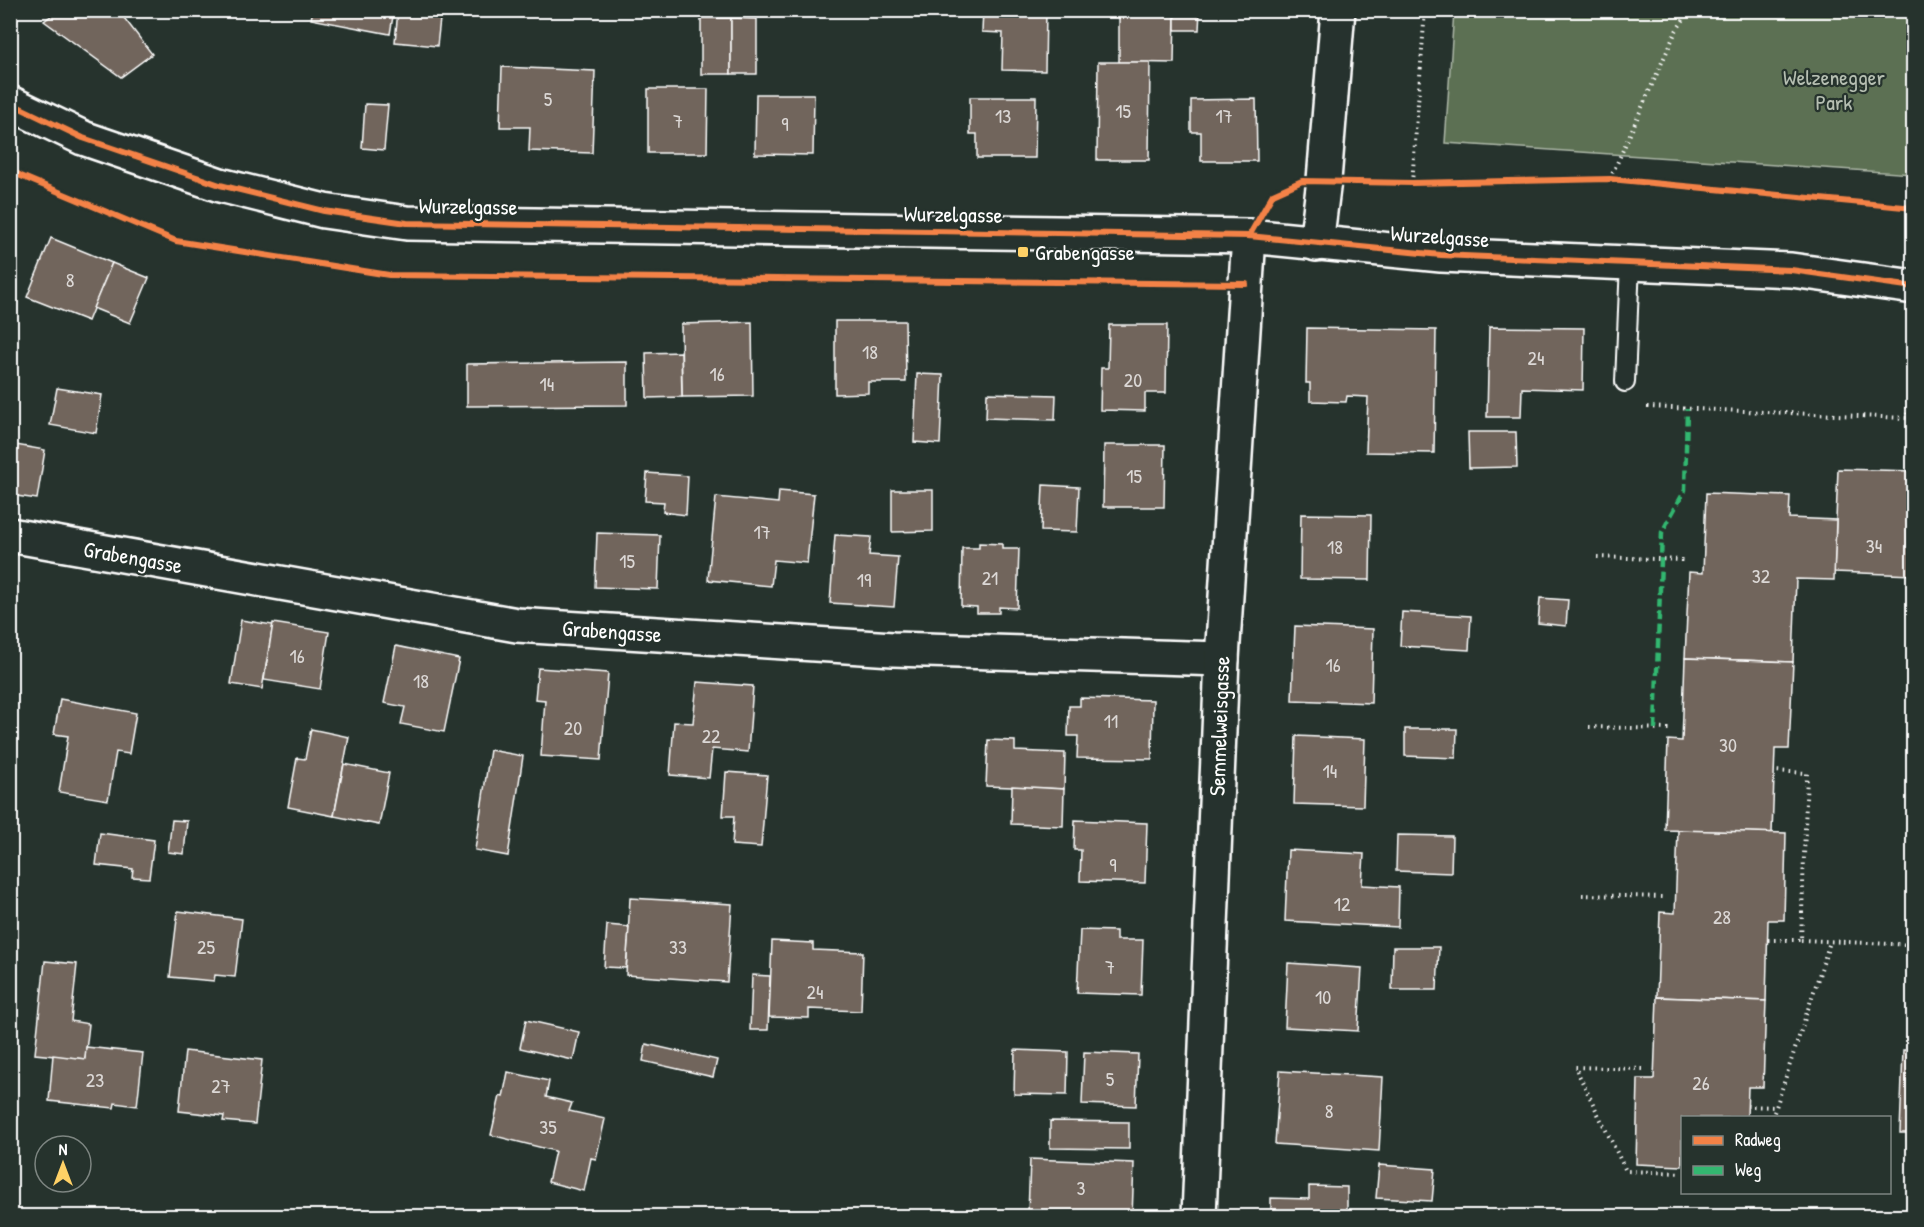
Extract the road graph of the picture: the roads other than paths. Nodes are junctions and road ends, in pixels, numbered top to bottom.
1 (1338, 10) edge
2 (10, 103) edge
3 (1249, 236) junction
4 (1316, 244) junction
5 (1630, 263) junction
6 (1914, 287) edge
7 (1625, 381) dead end
8 (10, 535) edge
9 (1222, 659) junction
10 (1199, 1216) edge

1 - 4 street
2 - 3 street, Wurzelgasse
3 - 4 street, Wurzelgasse
3 - 9 street, Semmelweisgasse
4 - 5 street, Wurzelgasse
5 - 6 street, Wurzelgasse
5 - 7 lane
8 - 9 street, Grabengasse
9 - 10 street, Semmelweisgasse

